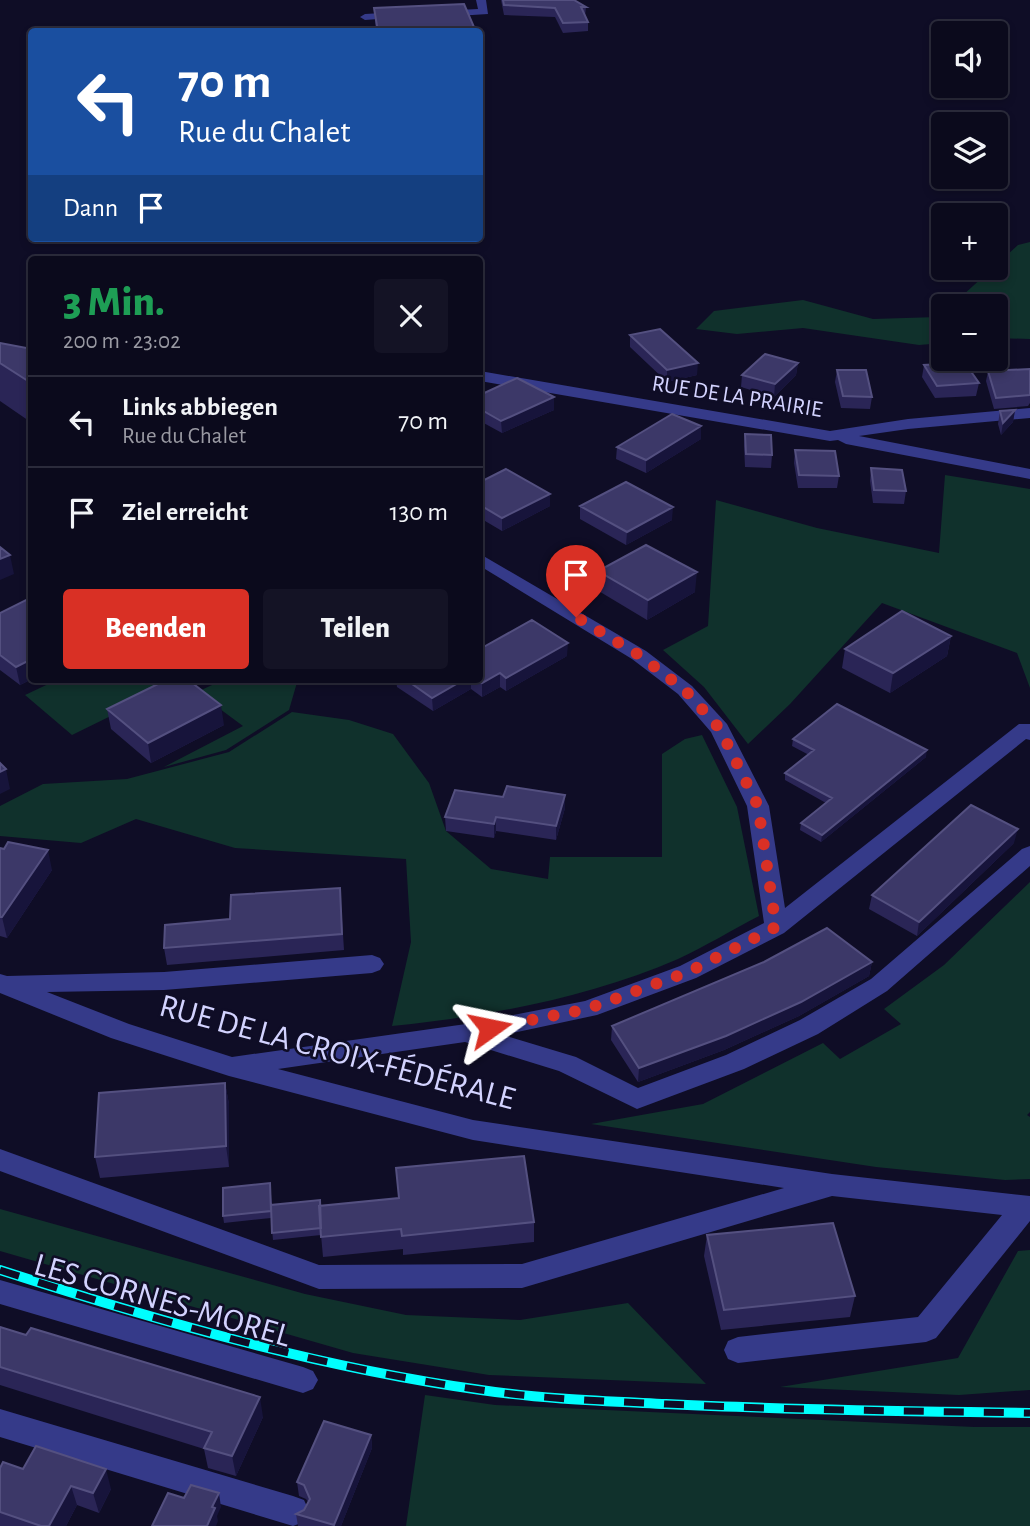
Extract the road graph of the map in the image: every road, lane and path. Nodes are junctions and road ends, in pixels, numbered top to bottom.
1 (481, 0) edge
2 (431, 14) edge
3 (418, 15) edge
4 (365, 17) dead end
5 (483, 377) edge
6 (1030, 413) edge
7 (830, 436) junction
8 (1030, 474) edge
9 (483, 561) edge
10 (1030, 734) edge
11 (1030, 853) edge
12 (776, 927) junction
13 (372, 964) dead end
14 (1, 984) edge
15 (466, 1033) junction
16 (229, 1066) junction
17 (0, 1160) edge
18 (832, 1185) junction
19 (1028, 1207) edge
20 (0, 1292) edge
21 (738, 1350) dead end
22 (303, 1380) dead end
23 (0, 1423) edge
24 (293, 1511) dead end

1 - 2 street
3 - 4 street
5 - 7 street, RUE DE LA PRAIRIE
6 - 7 street, RUE DE LA PRAIRIE
7 - 8 street
9 - 12 street
10 - 12 street
11 - 15 street
12 - 15 street
13 - 14 street
14 - 16 street, RUE DE LA CROIX-FÉDÉRALE
15 - 16 street
16 - 18 street, RUE DE LA CROIX-FÉDÉRALE
17 - 18 street, RUE DE LA CROIX-FÉDÉRALE
18 - 19 street, RUE DE LA CROIX-FÉDÉRALE
19 - 21 street
20 - 22 street, LES CORNES-MOREL
23 - 24 street

